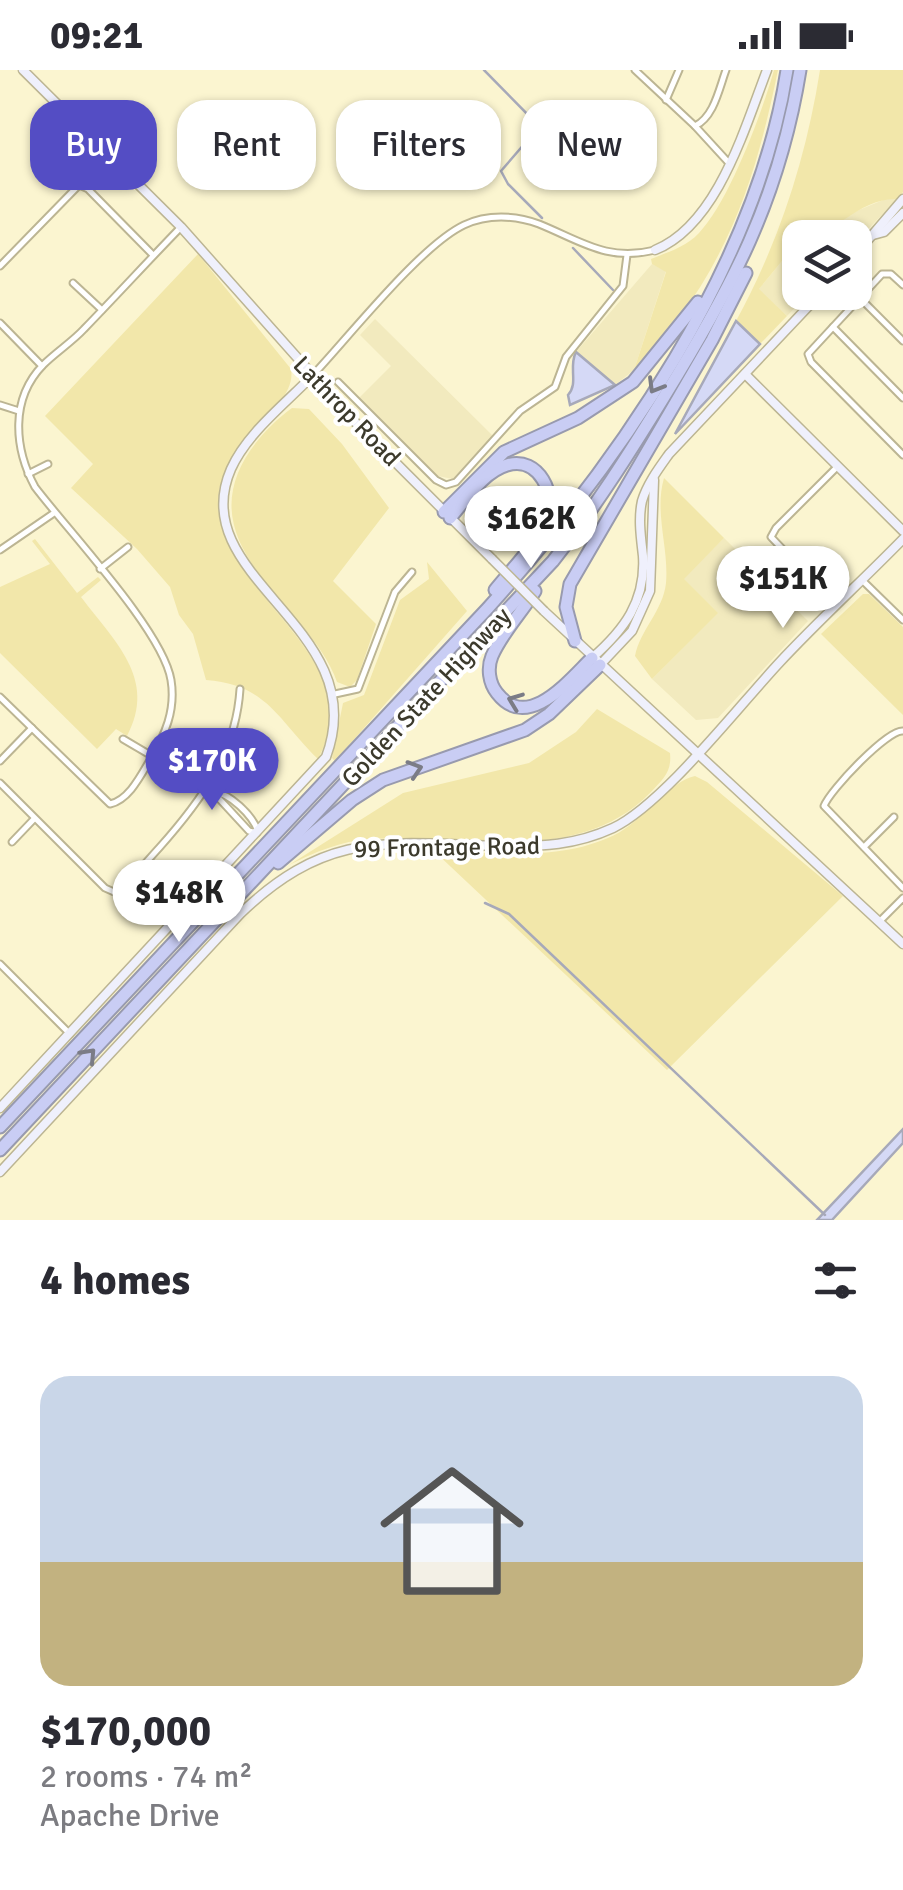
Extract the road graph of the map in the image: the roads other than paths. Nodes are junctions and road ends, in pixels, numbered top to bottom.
1 (24, 70) edge
2 (635, 70) edge
3 (680, 70) edge
4 (726, 70) edge
5 (767, 70) edge
6 (787, 70) edge
7 (800, 70) edge
8 (666, 100) junction
9 (694, 126) junction
10 (784, 154) junction
11 (728, 162) junction
12 (903, 199) edge
13 (903, 213) edge
14 (181, 227) junction
15 (873, 235) joint
16 (654, 250) joint
17 (154, 255) junction
18 (627, 255) junction
19 (725, 265) junction
20 (0, 266) edge
21 (72, 283) dead end
22 (903, 285) edge
23 (872, 286) edge
24 (102, 310) junction
25 (805, 310) edge
26 (848, 310) edge
27 (872, 310) edge
28 (0, 323) edge
29 (832, 327) junction
30 (903, 342) edge
31 (42, 366) junction
32 (744, 374) junction
33 (312, 376) junction
34 (338, 382) dead end
35 (903, 398) edge
36 (0, 405) edge
37 (361, 406) junction
38 (19, 410) junction
39 (350, 417) junction
40 (901, 453) edge
41 (48, 464) dead end
42 (838, 466) junction
43 (28, 474) junction
44 (54, 513) junction
45 (447, 515) junction
46 (903, 531) edge
47 (903, 539) edge
48 (128, 547) dead end
49 (0, 550) edge
50 (553, 561) junction
51 (100, 569) junction
52 (412, 572) dead end
53 (862, 580) junction
54 (836, 605) junction
55 (903, 620) edge
56 (575, 641) junction
57 (596, 662) junction
58 (240, 689) dead end
59 (335, 694) junction
60 (0, 697) edge
61 (32, 728) junction
62 (903, 731) edge
63 (234, 734) junction
64 (123, 740) dead end
65 (255, 740) dead end
66 (695, 753) junction
67 (152, 756) junction
68 (344, 758) junction
69 (0, 762) edge
70 (0, 783) edge
71 (210, 790) junction
72 (894, 817) dead end
73 (35, 818) junction
74 (258, 833) junction
75 (12, 842) dead end
76 (864, 847) junction
77 (250, 883) junction
78 (903, 888) edge
79 (903, 898) edge
80 (880, 921) junction
81 (903, 944) edge
82 (0, 964) edge
83 (70, 1034) junction
84 (0, 1108) edge
85 (0, 1127) edge
86 (0, 1150) edge
87 (0, 1172) edge

1 - 14 street, Lathrop Road
2 - 8 street
3 - 8 street
4 - 9 street
5 - 11 street
6 - 19 highway, Golden State Highway
7 - 10 highway, Golden State Highway
8 - 9 street
9 - 11 street
10 - 50 highway, Golden State Highway
10 - 56 highway
11 - 16 street
12 - 15 street
13 - 15 street
14 - 17 street
14 - 33 street, Lathrop Road
16 - 18 street
17 - 20 street
17 - 24 street
18 - 33 street
18 - 37 street
19 - 45 highway
19 -> 68 highway, Golden State Highway
21 - 24 street
22 - 23 street
24 - 31 street
25 - 32 street
26 - 29 street
27 - 30 street
28 - 31 street
29 - 35 street
29 - 40 street
31 - 38 street
32 - 42 street
32 - 57 street
33 - 39 street, Lathrop Road
33 - 59 street
34 - 37 street
36 - 38 street
37 - 39 street
38 - 43 street
39 - 45 street, Lathrop Road
41 - 43 street
42 - 46 street
42 - 54 street
43 - 44 street
44 - 49 street
44 - 51 street
45 - 56 street, Lathrop Road, bridge
45 - 68 highway
47 - 53 street, 99 Frontage Road
48 - 51 street
57 -> 50 highway
50 - 77 highway, Golden State Highway
51 - 67 street
52 - 59 street
53 - 54 street, 99 Frontage Road
53 - 55 street
54 - 66 street, 99 Frontage Road
56 - 57 street, Lathrop Road
57 - 66 street, Lathrop Road
77 -> 57 highway
58 - 63 street
59 - 74 street
60 - 61 street
61 - 67 street
61 - 69 street
62 - 76 street
63 - 65 street
63 - 71 street
64 - 67 street
66 - 80 street, Lathrop Road
66 - 87 street, 99 Frontage Road
67 - 71 street
68 - 85 highway, Golden State Highway
70 - 73 street
71 - 73 street
71 - 74 street
72 - 76 street
73 - 75 street
74 - 83 street
76 - 78 street
86 -> 77 highway, Golden State Highway
79 - 80 street
80 - 81 street, Lathrop Road
82 - 83 street
83 - 84 street

